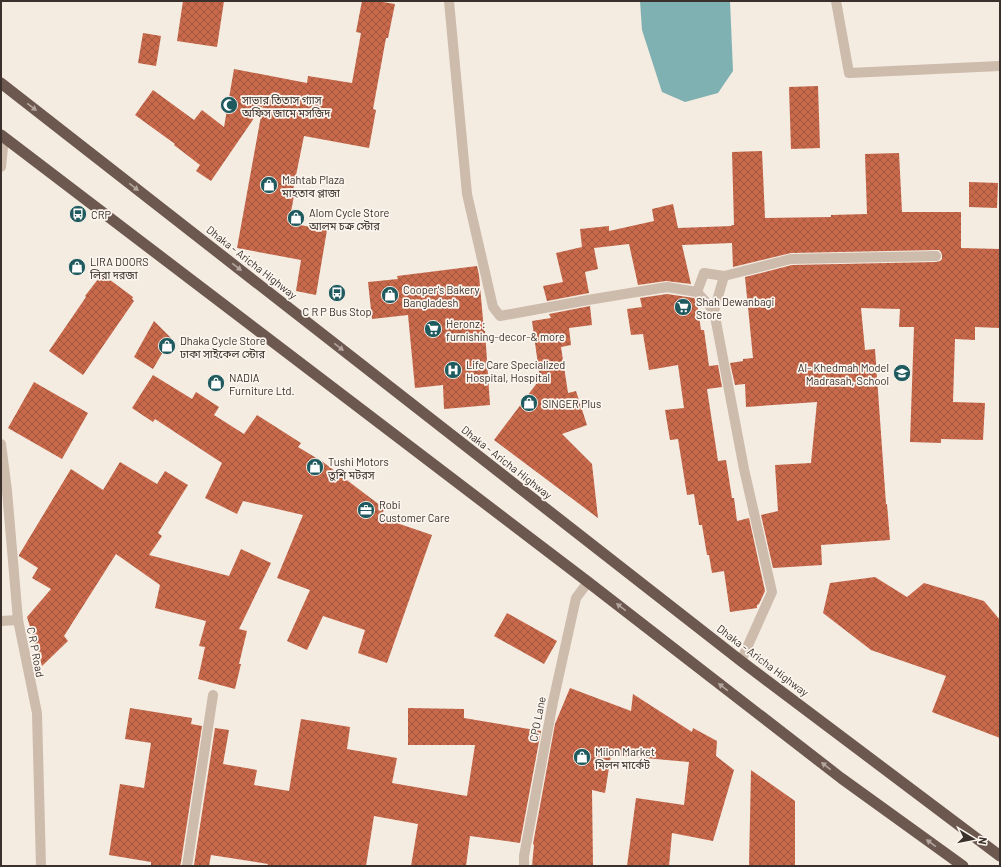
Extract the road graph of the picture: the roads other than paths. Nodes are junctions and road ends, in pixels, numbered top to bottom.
1 (449, 1) edge
2 (836, 1) edge
3 (1000, 66) edge
4 (1, 83) edge
5 (2, 136) edge
6 (1, 167) edge
7 (936, 256) dead end
8 (724, 276) junction
9 (697, 292) junction
10 (714, 311) junction
11 (1, 444) edge
12 (588, 582) junction
13 (18, 620) junction
14 (1, 621) edge
15 (741, 661) junction
16 (212, 695) dead end
17 (1000, 856) edge
18 (41, 866) edge
19 (187, 866) edge
20 (524, 866) edge
21 (963, 866) edge

1 - 9 street
2 - 3 street
4 -> 15 highway, Dhaka - Aricha Highway
5 - 6 street
5 - 12 highway
7 - 8 street
8 - 9 street
8 - 10 street
9 - 10 street
10 - 15 street
11 - 13 street, C R P Road
12 - 20 street, CPO Lane
21 -> 12 highway
13 - 14 street
13 - 18 street, C R P Road
15 - 17 highway, Dhaka - Aricha Highway
16 - 19 street

